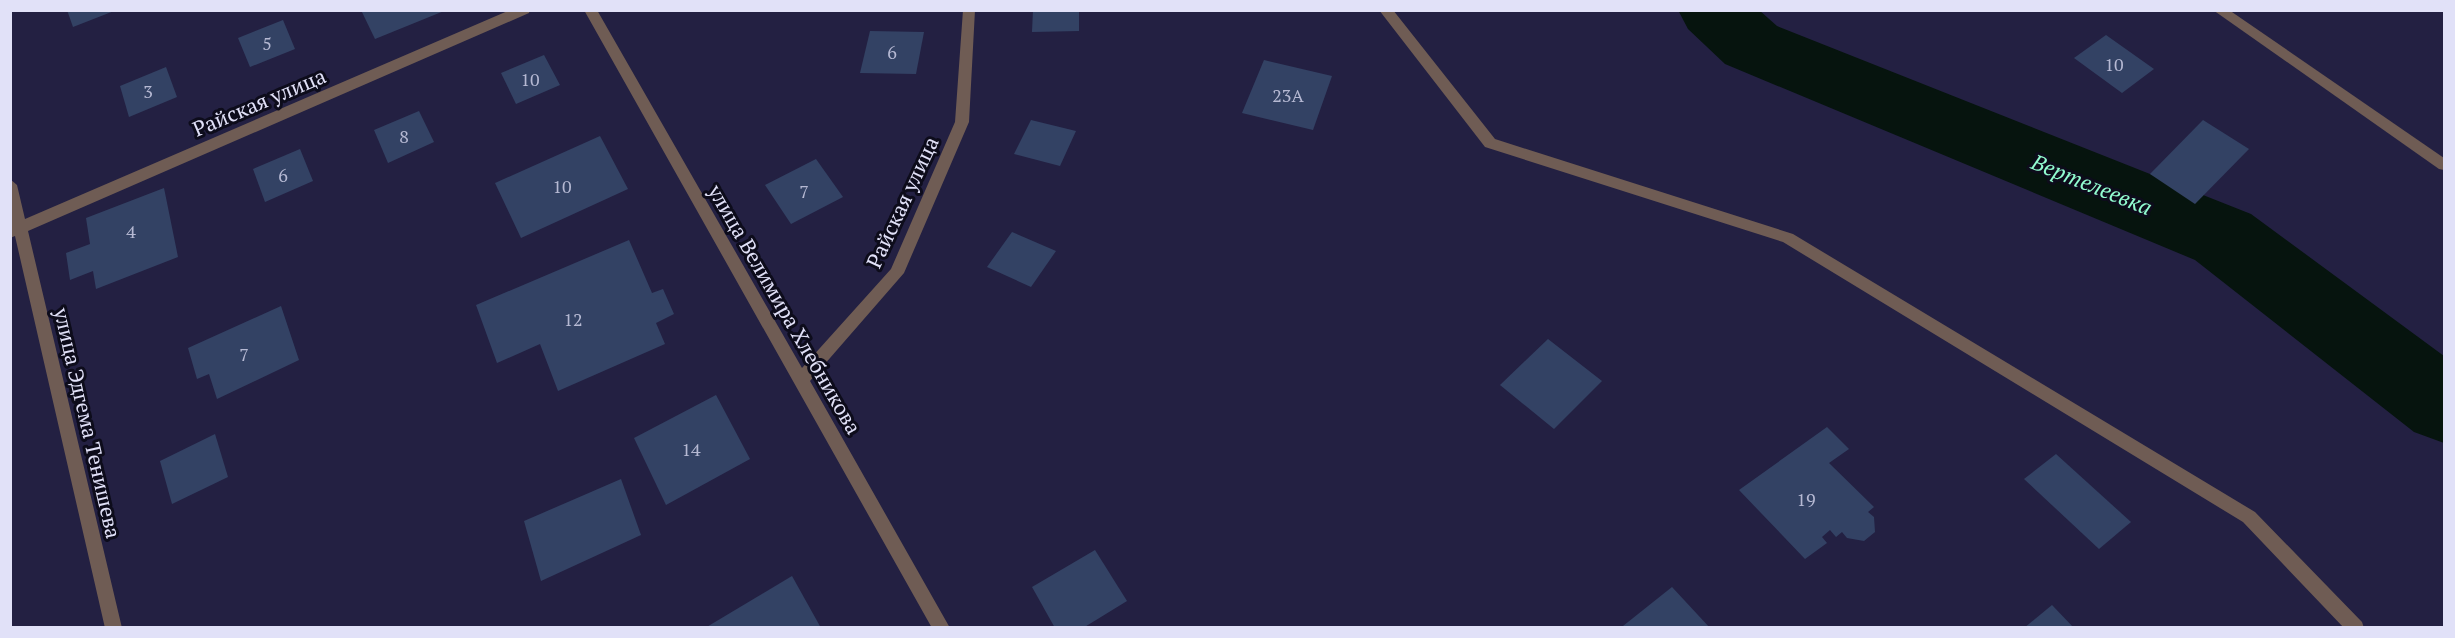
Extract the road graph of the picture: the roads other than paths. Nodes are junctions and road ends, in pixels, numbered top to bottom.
1 (524, 10) edge
2 (590, 10) edge
3 (969, 10) edge
4 (1385, 10) edge
5 (2219, 10) edge
6 (2445, 165) edge
7 (10, 185) edge
8 (16, 230) edge
9 (801, 380) junction
10 (114, 627) edge
11 (942, 627) edge
12 (2356, 627) edge

1 - 8 street, Райская улица
2 - 9 street, улица Велимира Хлебникова
3 - 9 street, Райская улица
4 - 12 street
5 - 6 street
7 - 8 street, улица Эдгема Тенишева
8 - 10 street, улица Эдгема Тенишева
9 - 11 street, улица Велимира Хлебникова

